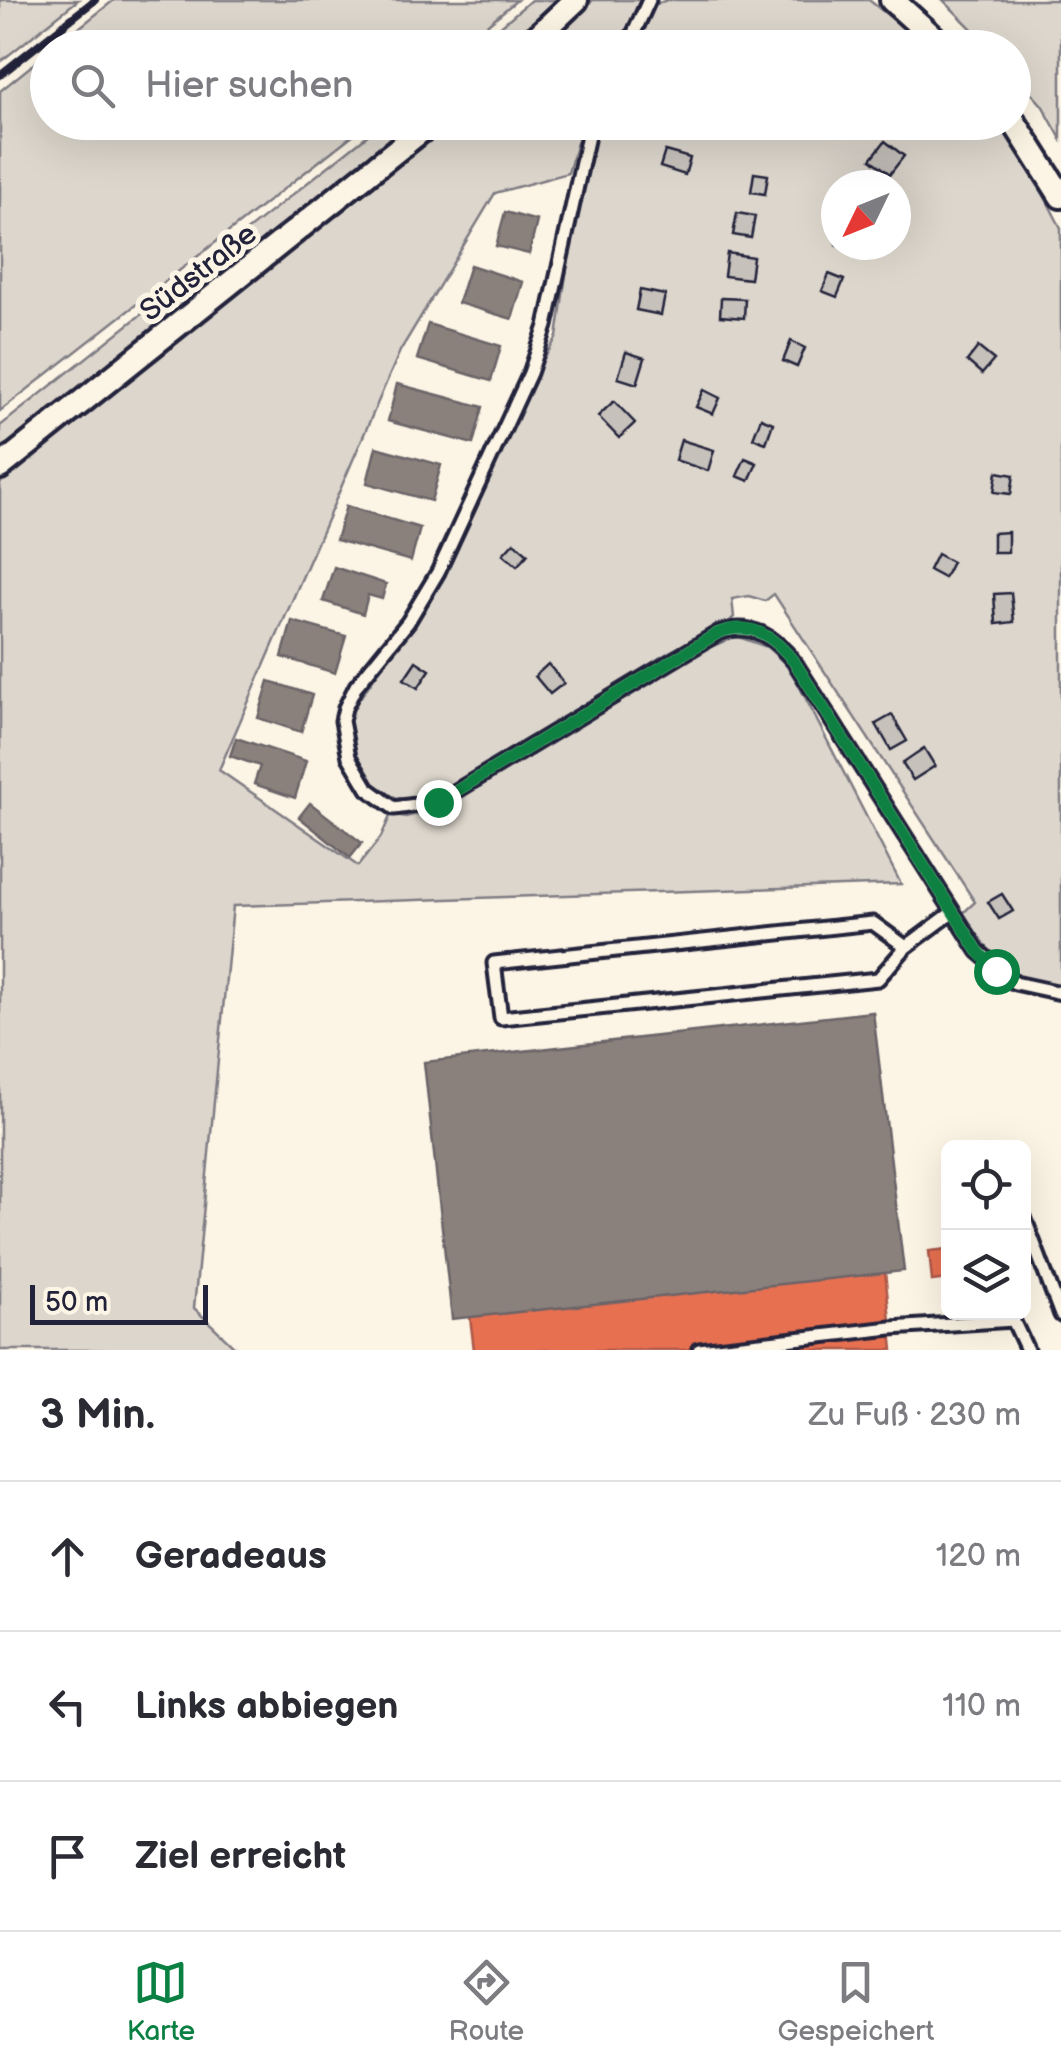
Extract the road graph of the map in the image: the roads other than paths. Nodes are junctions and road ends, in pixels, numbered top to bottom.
1 (576, 0) edge
2 (649, 0) edge
3 (892, 0) edge
4 (544, 30) edge
5 (635, 30) edge
6 (926, 30) edge
7 (409, 140) edge
8 (588, 140) edge
9 (1025, 140) edge
10 (1061, 196) edge
11 (0, 467) edge
12 (953, 912) junction
13 (906, 947) junction
14 (1061, 994) edge
15 (1029, 1230) edge
16 (1061, 1315) edge
17 (699, 1350) edge
18 (1027, 1350) edge

1 - 4 street
2 - 5 lane
3 - 6 street
7 - 11 street, Südstraße
8 - 12 lane
9 - 10 street
12 - 13 lane
12 - 14 lane
13 - 13 lane
15 - 16 lane
17 - 18 lane

